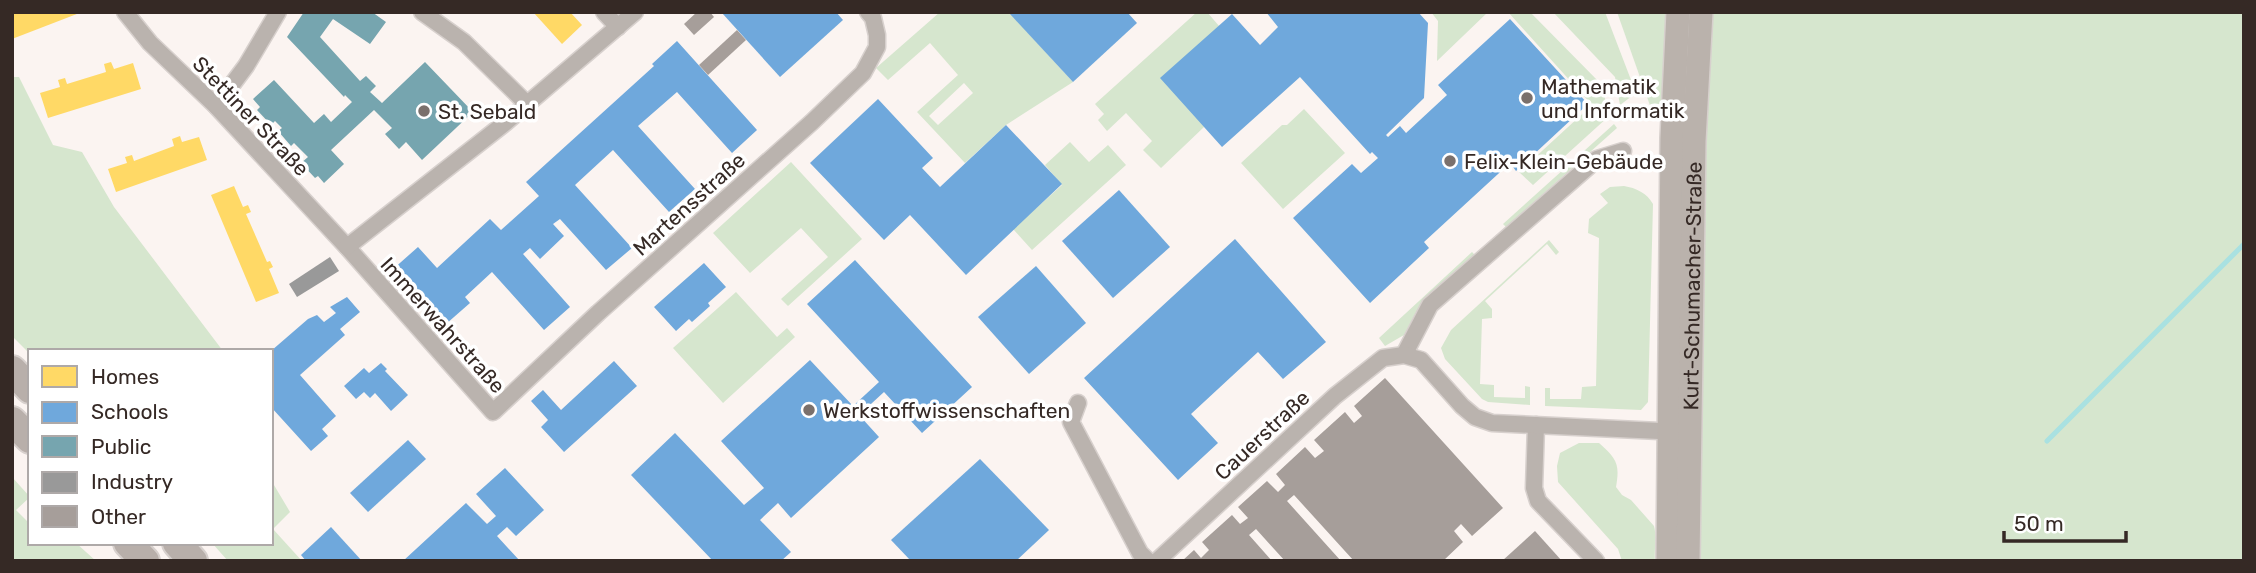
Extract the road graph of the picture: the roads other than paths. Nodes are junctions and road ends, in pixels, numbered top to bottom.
1 (125, 12) edge
2 (278, 12) edge
3 (422, 12) edge
4 (604, 12) edge
5 (635, 12) edge
6 (868, 12) edge
7 (1678, 12) edge
8 (1701, 12) edge
9 (618, 27) junction
10 (527, 104) junction
11 (216, 106) junction
12 (1623, 151) dead end
13 (347, 247) junction
14 (362, 265) joint
15 (1404, 355) junction
16 (12, 370) edge
17 (28, 386) edge
18 (1078, 403) dead end
19 (494, 412) joint
20 (12, 421) edge
21 (1536, 425) junction
22 (1679, 432) junction
23 (28, 437) edge
24 (130, 545) edge
25 (179, 545) edge
26 (145, 561) edge
27 (193, 561) edge
28 (1148, 561) edge
29 (1157, 561) edge
30 (1596, 561) edge
31 (1668, 561) edge
32 (1688, 561) edge

1 - 11 street, Stettiner Straße
2 - 11 street
3 - 10 street
4 - 9 street
5 - 9 street
6 - 19 street, Martensstraße
7 - 22 main road, Kurt-Schumacher-Straße
8 - 22 main road, Kurt-Schumacher-Straße
9 - 10 street
10 - 13 street
11 - 13 street, Stettiner Straße
12 - 15 street
13 - 14 street, Stettiner Straße
14 - 19 street, Immerwahrstraße
15 - 21 street
15 - 29 street, Cauerstraße
16 - 17 highway
18 - 28 street
20 - 23 highway
21 - 22 street
21 - 30 street
22 - 31 main road, Kurt-Schumacher-Straße
22 - 32 main road, Kurt-Schumacher-Straße
24 - 26 highway
25 - 27 highway

